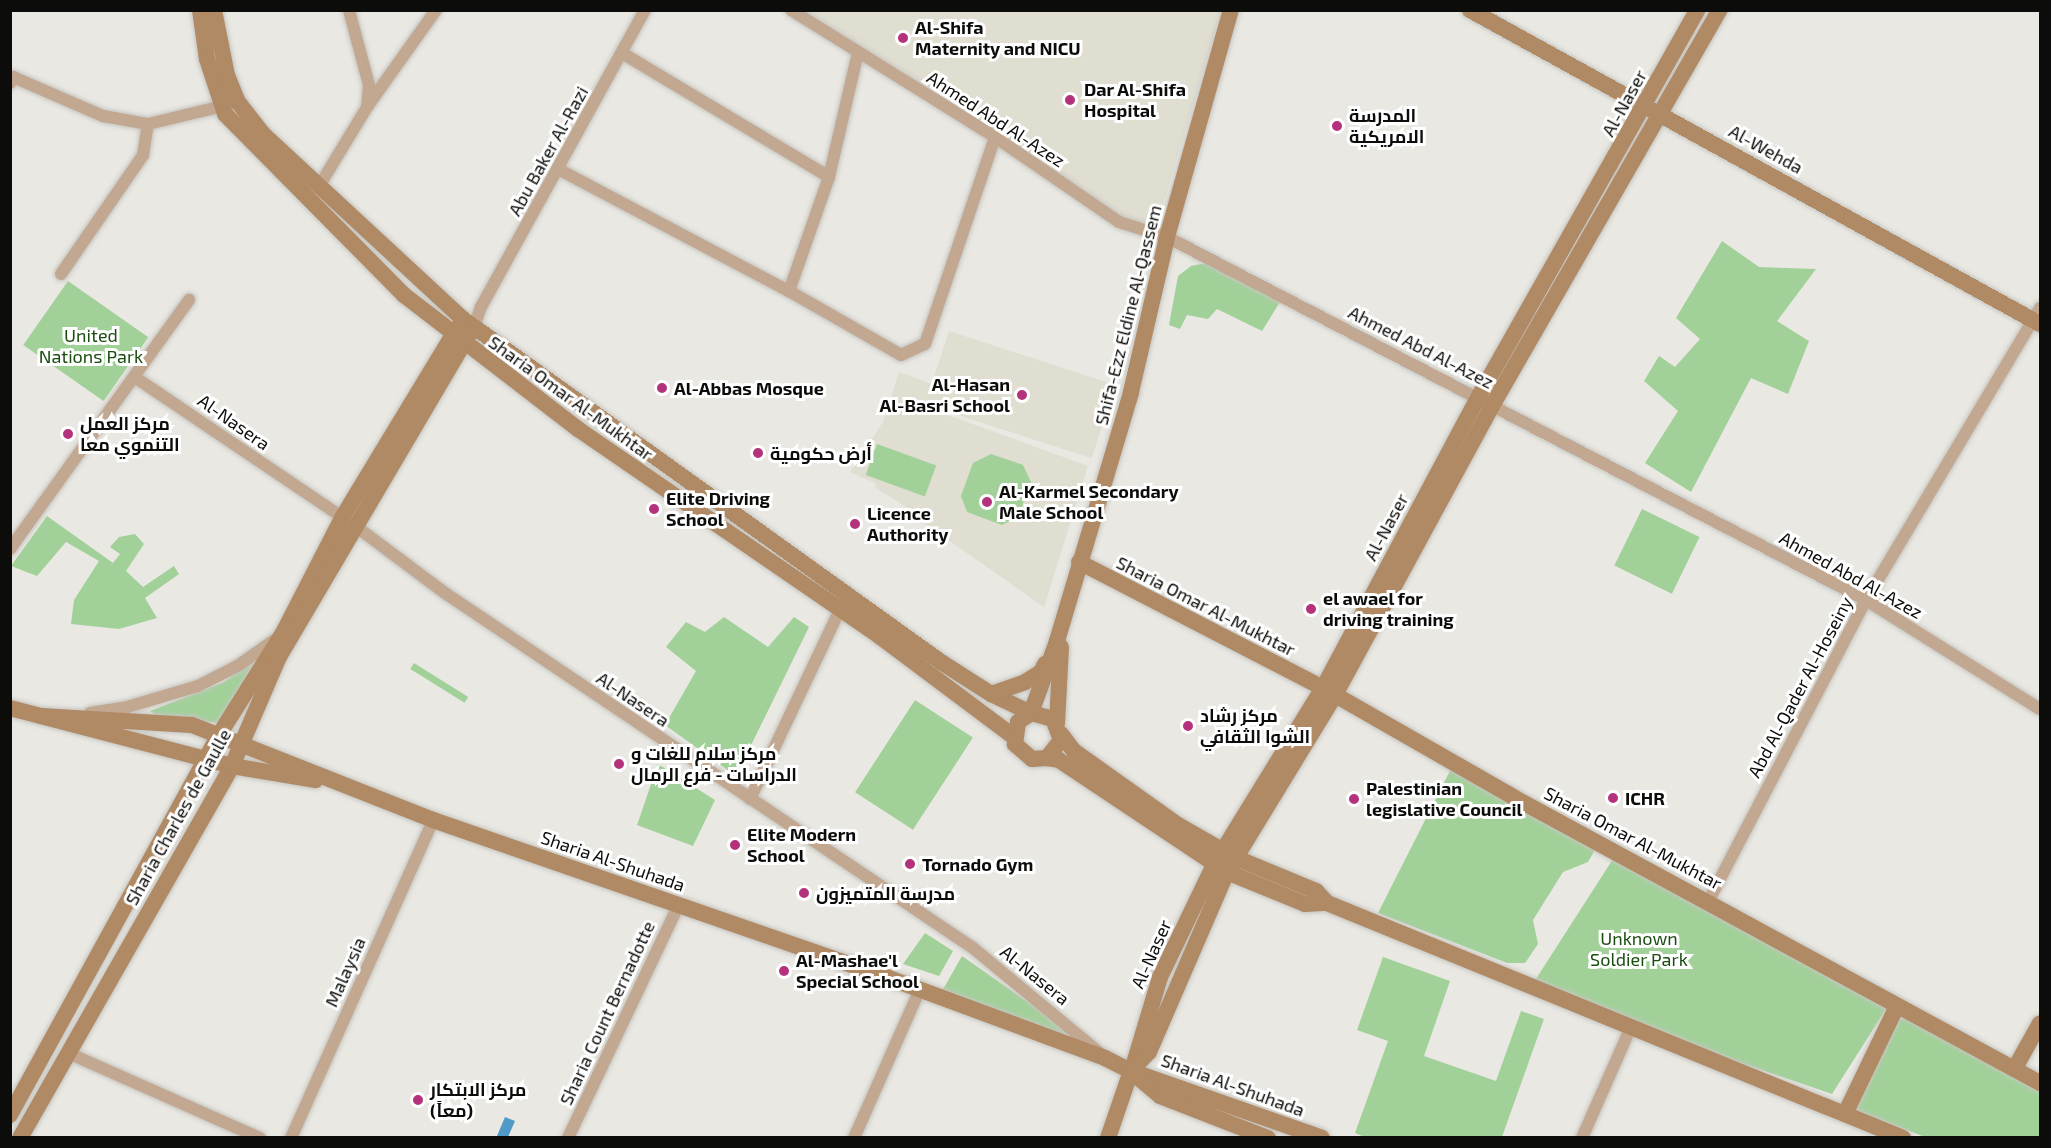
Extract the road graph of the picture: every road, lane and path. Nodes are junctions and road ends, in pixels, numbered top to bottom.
1 (200, 10) edge
2 (214, 10) edge
3 (349, 10) edge
4 (436, 10) edge
5 (645, 10) edge
6 (791, 10) edge
7 (1231, 10) edge
8 (1470, 10) edge
9 (1697, 10) edge
10 (1720, 10) edge
11 (858, 52) junction
12 (622, 53) junction
13 (10, 83) edge
14 (238, 102) junction
15 (1646, 105) junction
16 (367, 107) junction
17 (221, 108) junction
18 (1661, 113) junction
19 (148, 124) junction
20 (995, 137) junction
21 (560, 170) junction
22 (829, 177) junction
23 (318, 188) junction
24 (1167, 237) junction
25 (61, 274) dead end
26 (789, 291) junction
27 (189, 300) dead end
28 (2038, 318) edge
29 (469, 323) junction
30 (458, 340) junction
31 (136, 378) junction
32 (1486, 400) junction
33 (342, 518) junction
34 (358, 528) junction
35 (10, 549) edge
36 (1078, 562) junction
37 (1866, 600) junction
38 (844, 602) junction
39 (283, 633) junction
40 (1059, 635) junction
41 (1329, 691) junction
42 (991, 694) junction
43 (2040, 709) edge
44 (12, 713) edge
45 (1031, 713) junction
46 (41, 716) junction
47 (1059, 728) junction
48 (219, 735) junction
49 (1014, 737) junction
50 (242, 743) junction
51 (208, 757) junction
52 (1047, 758) junction
53 (232, 766) junction
54 (329, 779) junction
55 (750, 799) junction
56 (433, 820) junction
57 (1224, 862) junction
58 (1708, 900) junction
59 (679, 904) junction
60 (919, 991) junction
61 (1898, 1006) junction
62 (2040, 1023) edge
63 (1630, 1029) junction
64 (68, 1053) junction
65 (1105, 1058) junction
66 (2015, 1068) junction
67 (1131, 1071) junction
68 (2040, 1083) edge
69 (1845, 1114) junction
70 (10, 1115) edge
71 (20, 1137) edge
72 (260, 1137) edge
73 (291, 1137) edge
74 (568, 1137) edge
75 (854, 1137) edge
76 (1108, 1137) edge
77 (1268, 1137) edge
78 (1322, 1137) edge
79 (1582, 1137) edge
80 (1904, 1137) edge

1 - 17 main road, Sharia Omar Al-Mukhtar
2 - 14 main road, Sharia Omar Al-Mukhtar
3 - 16 street
4 - 16 street
5 - 12 street, Abu Baker Al-Razi
6 - 11 street, Ahmed Abd Al-Azez
7 - 24 main road, Shifa-Ezz Eldine Al-Qassem
8 - 15 main road, Al-Wehda
9 - 15 main road, Al-Naser
10 - 18 main road, Al-Naser
11 - 20 street, Ahmed Abd Al-Azez
11 - 22 street
12 - 21 street, Abu Baker Al-Razi
12 - 22 street
13 - 19 street
14 - 17 street
14 - 23 main road, Sharia Omar Al-Mukhtar
15 - 18 main road, Al-Wehda
15 - 32 main road, Al-Naser
16 - 23 street
17 - 19 street
17 - 30 main road, Sharia Omar Al-Mukhtar
18 - 28 main road, Al-Wehda
18 - 32 main road, Al-Naser
19 - 25 street
20 - 24 street, Ahmed Abd Al-Azez
20 - 26 street
21 - 26 street
21 - 29 street, Abu Baker Al-Razi
22 - 26 street
23 - 29 main road, Sharia Omar Al-Mukhtar
24 - 32 street, Ahmed Abd Al-Azez
24 - 36 main road, Shifa-Ezz Eldine Al-Qassem
27 - 31 street
28 - 37 street, Abd Al-Qader Al-Hoseiny
29 - 30 main road, Sharia Charles de Gaulle
29 - 38 main road, Sharia Omar Al-Mukhtar
30 - 33 main road, Sharia Charles de Gaulle
30 - 34 main road, Sharia Charles de Gaulle
30 - 38 main road, Sharia Omar Al-Mukhtar
31 - 33 street, Al-Nasera
31 - 35 street
32 - 37 street, Ahmed Abd Al-Azez
32 - 41 main road, Al-Naser
33 - 34 street, Al-Nasera
33 - 39 main road, Sharia Charles de Gaulle
34 - 50 main road, Sharia Charles de Gaulle
34 - 55 street, Al-Nasera
36 - 40 main road, Shifa-Ezz Eldine Al-Qassem
36 - 41 main road, Sharia Omar Al-Mukhtar
37 - 43 street, Ahmed Abd Al-Azez
37 - 58 street, Abd Al-Qader Al-Hoseiny
38 - 42 main road, Sharia Omar Al-Mukhtar
38 - 49 main road, Sharia Omar Al-Mukhtar
38 - 55 street
39 - 46 street, Sharia Charles de Gaulle
39 - 48 main road, Sharia Charles de Gaulle
40 - 42 main road
40 - 45 main road
40 - 47 main road
41 - 57 main road, Al-Naser
41 - 58 main road, Sharia Omar Al-Mukhtar
42 - 45 main road, Sharia Omar Al-Mukhtar
44 - 46 main road, Sharia Al-Shuhada
45 - 47 main road
45 - 49 main road
46 - 48 main road, Sharia Al-Shuhada
46 - 51 main road, Sharia Al-Shuhada
47 - 52 main road
47 - 57 main road
48 - 50 main road, Sharia Al-Shuhada
48 - 51 main road, Sharia Charles de Gaulle
49 - 52 main road
50 - 53 main road, Sharia Charles de Gaulle
50 - 54 main road, Sharia Al-Shuhada
51 - 53 main road, Sharia Al-Shuhada
51 - 70 main road, Sharia Charles de Gaulle
52 - 57 main road
53 - 54 main road, Sharia Al-Shuhada
53 - 64 main road, Sharia Charles de Gaulle
54 - 56 main road, Sharia Al-Shuhada
55 - 65 street, Al-Nasera
56 - 59 main road, Sharia Al-Shuhada
56 - 73 street, Malaysia
57 - 63 main road
57 - 67 main road, Al-Naser
58 - 61 main road, Sharia Omar Al-Mukhtar
59 - 60 main road, Sharia Al-Shuhada
59 - 74 street, Sharia Count Bernadotte
60 - 65 main road, Sharia Al-Shuhada
60 - 75 street
61 - 66 main road, Sharia Omar Al-Mukhtar
61 - 69 main road
62 - 66 main road
63 - 69 main road
63 - 79 street
64 - 71 main road, Sharia Charles de Gaulle
64 - 72 street
65 - 67 main road, Sharia Al-Shuhada
66 - 68 main road, Sharia Omar Al-Mukhtar
67 - 76 main road
67 - 77 main road, Sharia Al-Shuhada
67 - 78 main road, Sharia Al-Shuhada
69 - 80 main road

